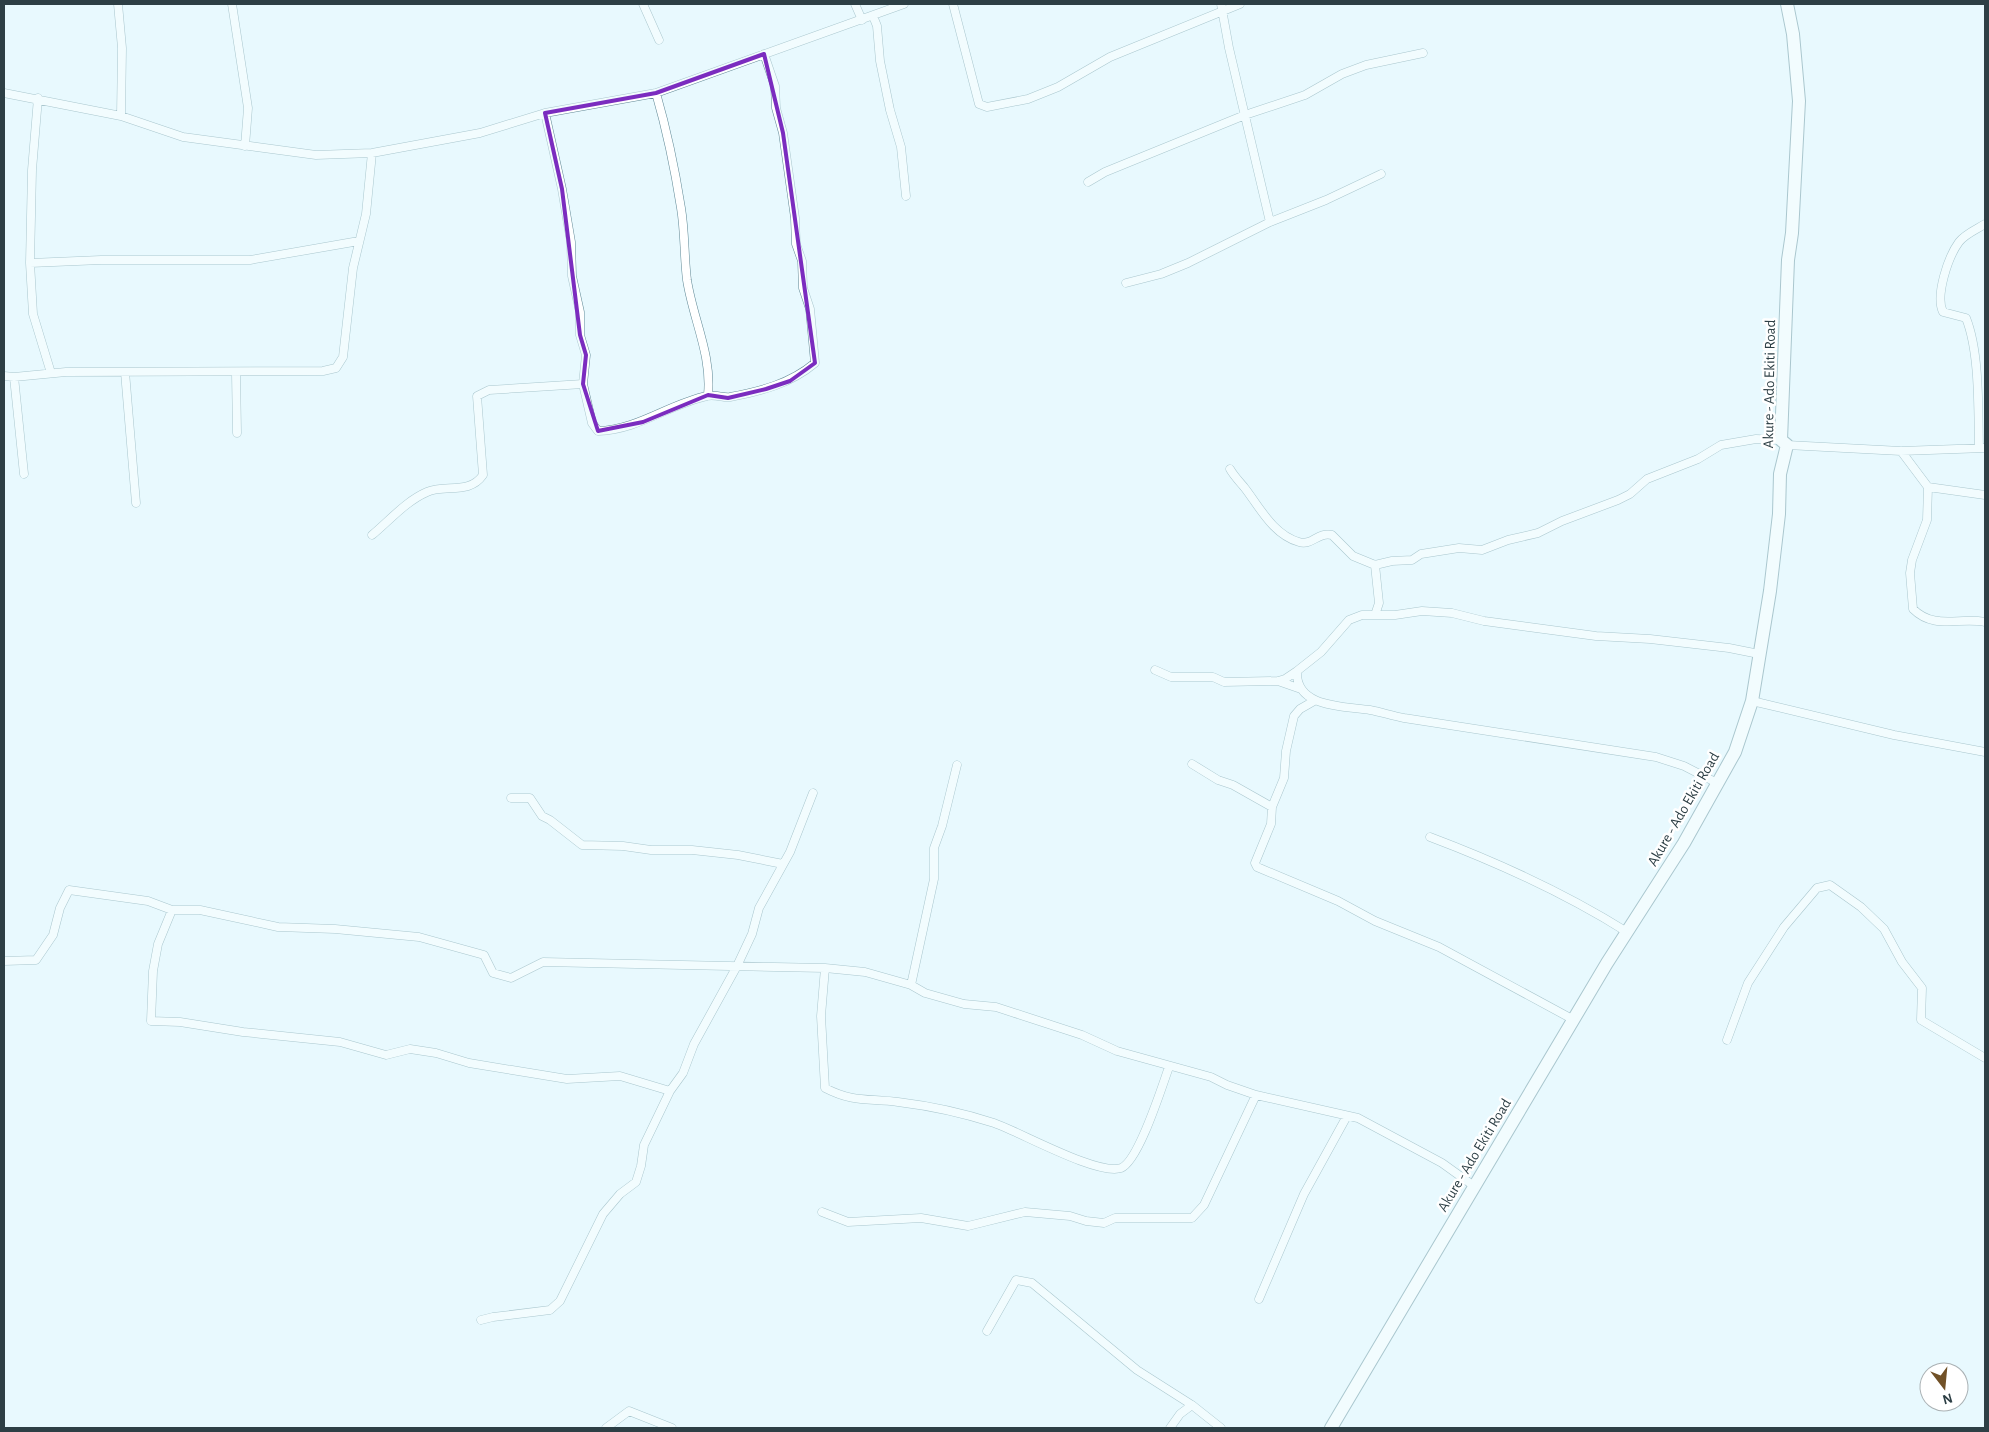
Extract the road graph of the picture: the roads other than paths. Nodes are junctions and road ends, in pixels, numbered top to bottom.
1 (118, 4) edge
2 (232, 4) edge
3 (644, 4) edge
4 (855, 4) edge
5 (904, 4) edge
6 (953, 4) edge
7 (1240, 4) edge
8 (1787, 4) edge
9 (1222, 7) edge
10 (873, 16) junction
11 (862, 20) junction
12 (659, 40) dead end
13 (1423, 53) dead end
14 (764, 54) junction
15 (4, 93) edge
16 (656, 94) junction
17 (38, 98) junction
18 (545, 113) junction
19 (121, 116) junction
20 (1245, 116) junction
21 (245, 146) junction
22 (372, 153) junction
23 (1381, 174) dead end
24 (1088, 182) dead end
25 (906, 196) dead end
26 (1270, 222) junction
27 (1985, 224) edge
28 (359, 241) junction
29 (30, 263) junction
30 (1126, 283) dead end
31 (125, 372) junction
32 (51, 373) junction
33 (236, 373) junction
34 (4, 376) edge
35 (14, 377) junction
36 (583, 384) junction
37 (708, 395) junction
38 (237, 433) dead end
39 (1784, 443) junction
40 (1982, 448) edge
41 (1901, 451) junction
42 (1230, 469) dead end
43 (24, 474) dead end
44 (1928, 487) junction
45 (1985, 495) edge
46 (136, 503) dead end
47 (372, 535) dead end
48 (1375, 566) junction
49 (1376, 615) junction
50 (1985, 622) edge
51 (1759, 654) junction
52 (1155, 670) dead end
53 (1297, 671) junction
54 (1278, 680) junction
55 (1301, 689) junction
56 (1314, 701) junction
57 (1752, 701) junction
58 (1985, 752) edge
59 (1192, 764) dead end
60 (957, 765) dead end
61 (1719, 784) junction
62 (813, 793) dead end
63 (511, 798) dead end
64 (1272, 807) junction
65 (1430, 837) dead end
66 (783, 864) junction
67 (172, 910) junction
68 (1627, 932) junction
69 (4, 960) edge
70 (737, 966) junction
71 (825, 968) junction
72 (911, 985) junction
73 (1574, 1020) junction
74 (1728, 1040) dead end
75 (1985, 1058) edge
76 (1169, 1067) junction
77 (670, 1091) junction
78 (1256, 1095) junction
79 (1347, 1116) junction
80 (1474, 1186) junction
81 (822, 1212) dead end
82 (1259, 1299) dead end
83 (481, 1320) dead end
84 (988, 1332) dead end
85 (1192, 1405) junction
86 (606, 1428) edge
87 (672, 1428) edge
88 (1170, 1428) edge
89 (1221, 1428) edge
90 (1331, 1428) edge

1 - 19 street
2 - 21 street
3 - 12 street
4 - 11 street
5 - 10 street
6 - 9 street
7 - 9 street
8 - 39 main road, Akure - Ado Ekiti Road
9 - 20 street
10 - 11 street
10 - 25 street
11 - 14 street
13 - 20 street
14 - 16 street
14 - 37 street
15 - 17 street
16 - 18 street
16 - 37 street
17 - 19 street
17 - 29 street
18 - 22 street
18 - 36 street
19 - 21 street
20 - 24 street
20 - 26 street
21 - 22 street
22 - 28 street
23 - 26 street
26 - 30 street
27 - 40 street
28 - 29 street
28 - 33 street
29 - 32 street
31 - 32 street
31 - 33 street
31 - 46 street
32 - 35 street
33 - 38 street
34 - 35 street
35 - 43 street
36 - 37 street
36 - 47 street
39 - 41 street
39 - 48 street
39 - 51 main road, Akure - Ado Ekiti Road
40 - 41 street
41 - 44 street
42 - 48 street
44 - 45 street
44 - 50 street
48 - 49 street
49 - 51 street
49 - 53 street
51 - 57 main road, Akure - Ado Ekiti Road
52 - 54 street
53 - 54 street
53 - 55 street
54 - 55 street
55 - 56 street
56 - 61 street
56 - 64 street
57 - 58 street
57 - 61 main road, Akure - Ado Ekiti Road
59 - 64 street
60 - 72 street
61 - 68 main road, Akure - Ado Ekiti Road
62 - 66 street
63 - 66 street
64 - 73 street
65 - 68 street
66 - 70 street
67 - 69 street
67 - 70 street
67 - 77 street
68 - 73 main road, Akure - Ado Ekiti Road
70 - 71 street
70 - 77 street
71 - 72 street
71 - 76 street
72 - 76 street
73 - 80 main road, Akure - Ado Ekiti Road
74 - 75 street
76 - 78 street
77 - 83 street
78 - 79 street
78 - 81 street
79 - 80 street
79 - 82 street
80 - 90 main road, Akure - Ado Ekiti Road
84 - 85 street
85 - 88 street
85 - 89 street
86 - 87 street

